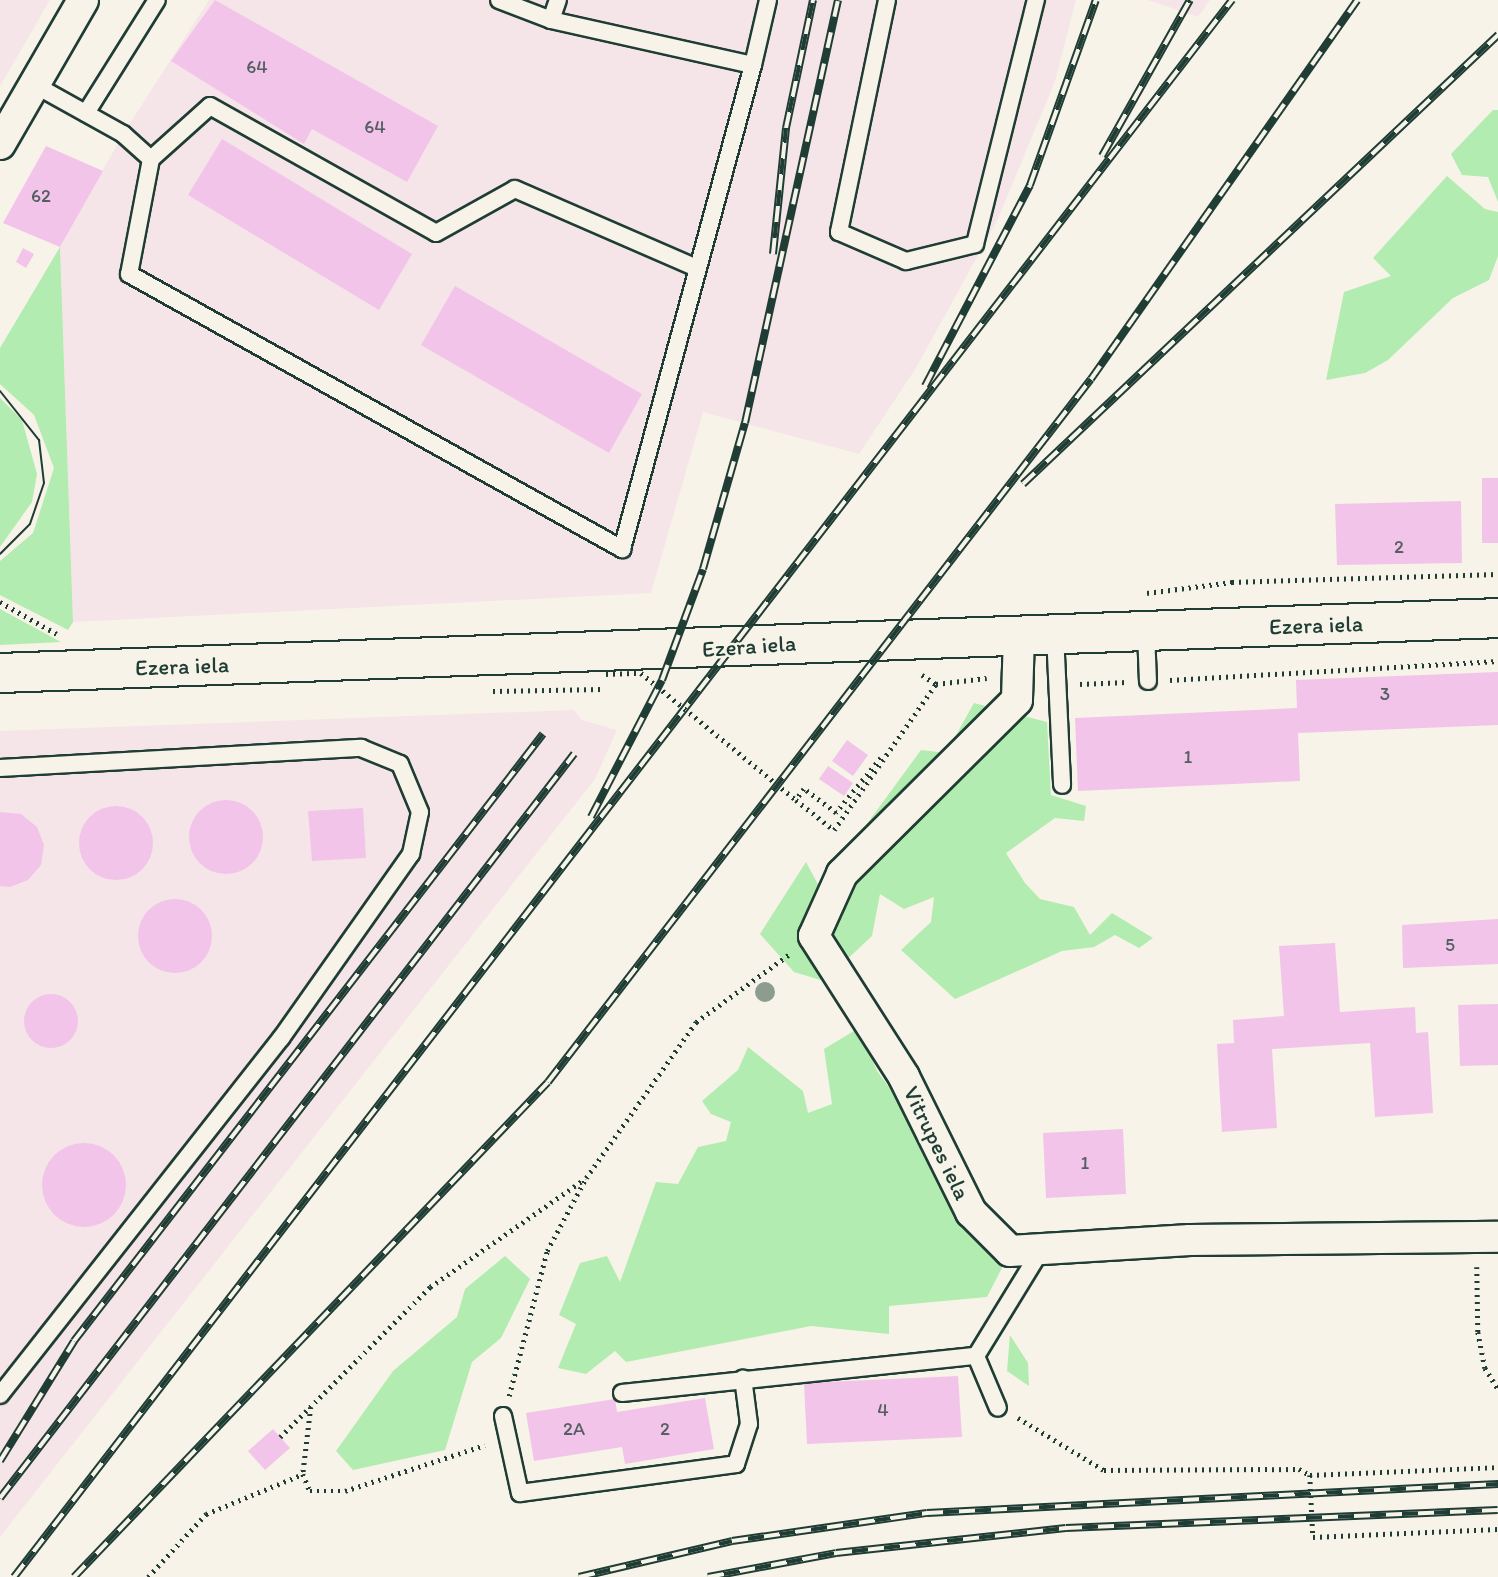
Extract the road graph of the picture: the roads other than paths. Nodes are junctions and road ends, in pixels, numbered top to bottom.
1 (83, 0) edge
2 (158, 0) edge
3 (499, 0) edge
4 (558, 0) edge
5 (768, 0) edge
6 (887, 0) edge
7 (1036, 0) edge
8 (551, 20) junction
9 (754, 65) junction
10 (35, 85) junction
11 (86, 113) junction
12 (0, 144) edge
13 (151, 159) junction
14 (697, 268) junction
15 (1498, 618) edge
16 (1146, 632) junction
17 (1037, 635) junction
18 (0, 673) edge
19 (1148, 681) road end
20 (0, 768) edge
21 (1062, 785) dead end
22 (1487, 1238) edge
23 (1041, 1250) junction
24 (976, 1356) junction
25 (743, 1378) junction
26 (622, 1392) dead end
27 (0, 1395) edge
28 (998, 1408) road end
29 (503, 1416) road end

1 - 10 street
2 - 11 lane
3 - 8 lane
4 - 8 lane
5 - 9 lane
6 - 7 lane
8 - 9 lane
9 - 14 lane
10 - 11 lane
10 - 12 street
11 - 13 lane
13 - 14 lane
13 - 14 lane
15 - 16 street, Ezera iela
16 - 17 street, Ezera iela
16 - 19 lane
17 - 18 street, Ezera iela
17 - 21 lane
17 - 23 street, Vitrupes iela
20 - 27 lane
22 - 23 street, Vitrupes iela
23 - 24 lane
24 - 25 lane
24 - 28 lane
25 - 26 lane
25 - 29 lane

